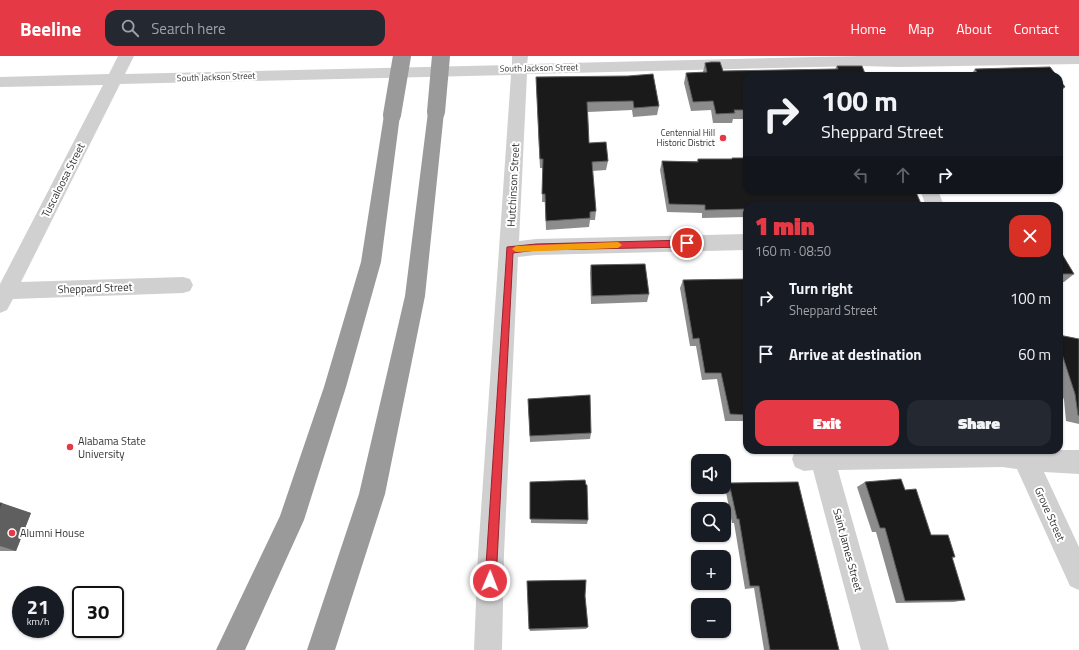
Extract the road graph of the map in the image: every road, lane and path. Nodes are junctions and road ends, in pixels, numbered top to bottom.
1 (126, 56) edge
2 (402, 56) edge
3 (441, 56) edge
4 (1079, 59) edge
5 (520, 62) edge
6 (879, 64) edge
7 (114, 80) junction
8 (0, 82) edge
9 (743, 242) edge
10 (509, 250) junction
11 (183, 285) dead end
12 (3, 297) edge
13 (1023, 454) edge
14 (816, 456) edge
15 (1079, 462) edge
16 (1079, 577) edge
17 (230, 650) edge
18 (321, 650) edge
19 (488, 650) edge
20 (875, 650) edge

1 - 7 street, Tuscaloosa Street
2 - 17 highway, bridge
3 - 18 highway, bridge
4 - 6 street, South Jackson Street
5 - 6 street, South Jackson Street
5 - 7 street, South Jackson Street
5 - 10 street, Hutchinson Street
7 - 8 street, South Jackson Street
7 - 12 street, Tuscaloosa Street
9 - 10 street
10 - 19 street, Hutchinson Street
11 - 12 street, Sheppard Street
13 - 14 street
13 - 15 street
13 - 16 street, Grove Street
14 - 20 street, Saint James Street

